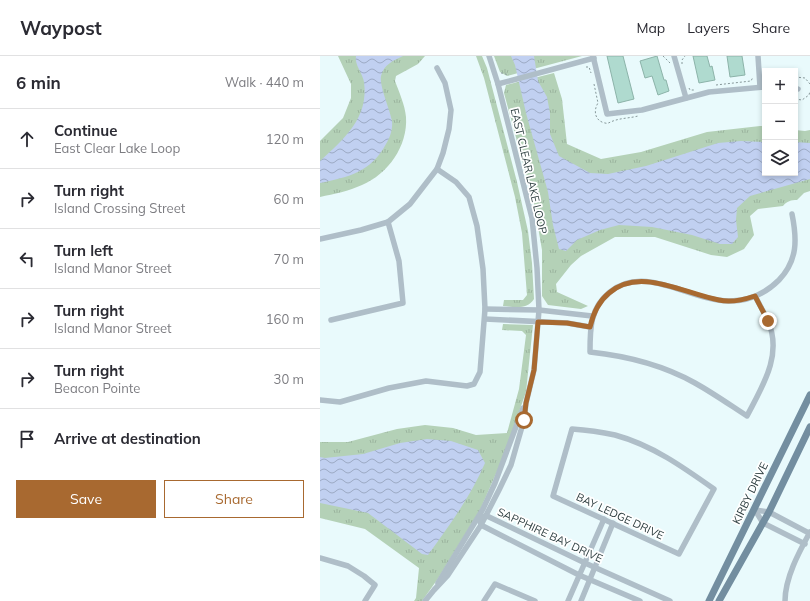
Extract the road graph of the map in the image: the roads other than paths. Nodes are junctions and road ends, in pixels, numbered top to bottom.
1 (485, 56) edge
2 (489, 56) edge
3 (674, 56) edge
4 (758, 56) edge
5 (594, 57) edge
6 (491, 65) junction
7 (437, 68) dead end
8 (762, 81) edge
9 (498, 84) junction
10 (762, 87) edge
11 (686, 98) junction
12 (437, 169) junction
13 (792, 214) dead end
14 (388, 222) junction
15 (320, 239) edge
16 (755, 296) junction
17 (485, 309) junction
18 (511, 309) junction
19 (539, 310) junction
20 (592, 316) junction
21 (485, 319) junction
22 (331, 320) dead end
23 (511, 320) junction
24 (538, 322) junction
25 (590, 327) junction
26 (810, 395) edge
27 (320, 400) edge
28 (526, 403) junction
29 (810, 427) edge
30 (755, 510) junction
31 (769, 512) junction
32 (486, 516) junction
33 (478, 517) junction
34 (604, 519) junction
35 (763, 523) junction
36 (613, 524) junction
37 (481, 525) junction
38 (810, 533) edge
39 (804, 544) junction
40 (320, 558) edge
41 (585, 563) junction
42 (595, 567) junction
43 (579, 575) junction
44 (590, 580) junction
45 (434, 590) junction
46 (365, 601) edge
47 (425, 601) edge
48 (484, 601) edge
49 (535, 601) edge
50 (568, 601) edge
51 (581, 601) edge
52 (640, 601) edge
53 (670, 601) edge
54 (709, 601) edge
55 (719, 601) edge
56 (785, 601) edge

1 - 6 street, EAST CLEAR LAKE LOOP
2 - 6 street, EAST CLEAR LAKE LOOP
3 - 11 street
4 - 8 street
5 - 9 street
5 - 11 street
6 - 9 street, EAST CLEAR LAKE LOOP
7 - 12 street
9 - 19 street, EAST CLEAR LAKE LOOP
10 - 11 street
12 - 14 street
12 - 17 street
13 - 16 street
14 - 15 street
14 - 22 street
16 - 20 street
16 - 25 street
17 - 18 street
17 - 21 street
18 - 19 street
18 - 23 street
19 - 20 street
19 - 24 street, EAST CLEAR LAKE LOOP
20 - 25 street
21 - 23 street
21 - 27 street
23 - 24 street
24 - 25 street
24 - 28 street, EAST CLEAR LAKE LOOP
26 - 30 main road, KIRBY DRIVE
28 - 32 street, EAST CLEAR LAKE LOOP
28 - 33 street, EAST CLEAR LAKE LOOP
29 - 31 main road
30 - 31 street
30 - 35 street
30 - 54 main road, KIRBY DRIVE
31 - 35 main road
31 - 38 street
32 - 33 street, SAPPHIRE BAY DRIVE
32 - 37 street, EAST CLEAR LAKE LOOP
32 - 41 street, SAPPHIRE BAY DRIVE
33 - 37 street, SAPPHIRE BAY DRIVE
33 - 45 street, EAST CLEAR LAKE LOOP
34 - 36 street, BAY LEDGE DRIVE
34 - 36 street, BAY LEDGE DRIVE
34 - 41 street
35 - 39 street
35 - 55 main road
36 - 42 street
37 - 43 street, SAPPHIRE BAY DRIVE
37 - 45 street, EAST CLEAR LAKE LOOP
38 - 39 street
39 - 56 street
40 - 46 street
41 - 42 street, SAPPHIRE BAY DRIVE
41 - 43 street
42 - 44 street
42 - 53 street, SAPPHIRE BAY DRIVE
43 - 44 street, SAPPHIRE BAY DRIVE
43 - 50 street
44 - 51 street
44 - 52 street, SAPPHIRE BAY DRIVE
45 - 47 street
48 - 49 street

